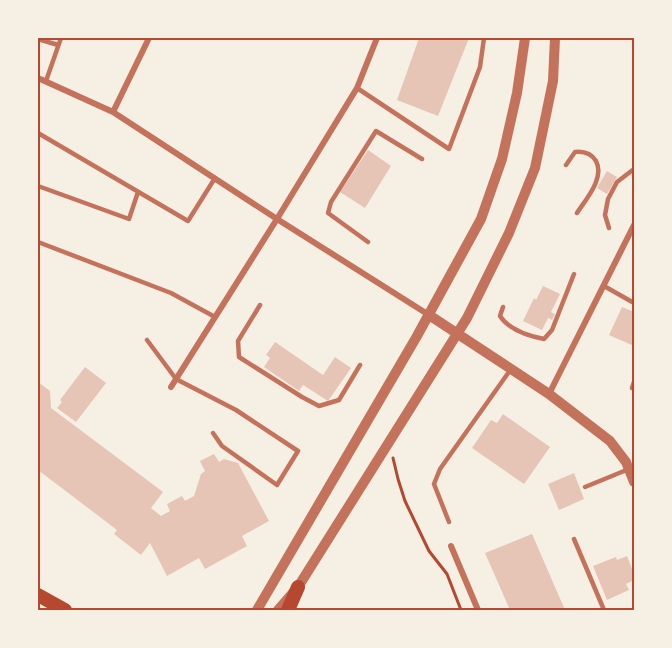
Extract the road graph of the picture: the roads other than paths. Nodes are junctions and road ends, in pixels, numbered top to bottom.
1 (60, 38) edge
2 (149, 38) edge
3 (377, 38) edge
4 (484, 38) edge
5 (525, 38) edge
6 (555, 38) edge
7 (38, 39) edge
8 (58, 45) junction
9 (38, 78) edge
10 (46, 81) junction
11 (357, 88) junction
12 (112, 112) junction
13 (38, 133) edge
14 (422, 159) dead end
15 (566, 165) dead end
16 (634, 169) edge
17 (215, 178) junction
18 (38, 186) edge
19 (138, 192) junction
20 (577, 213) dead end
21 (277, 219) junction
22 (634, 225) edge
23 (609, 228) dead end
24 (38, 242) edge
25 (368, 242) dead end
26 (574, 274) dead end
27 (604, 286) junction
28 (634, 303) edge
29 (260, 305) dead end
30 (503, 307) dead end
31 (429, 315) junction
32 (215, 317) junction
33 (458, 333) junction
34 (147, 340) dead end
35 (360, 365) dead end
36 (511, 369) junction
37 (176, 379) junction
38 (171, 387) dead end
39 (549, 394) junction
40 (213, 433) dead end
41 (633, 476) edge
42 (585, 487) dead end
43 (449, 522) dead end
44 (574, 538) dead end
45 (451, 546) dead end
46 (298, 587) junction
47 (38, 595) edge
48 (65, 610) edge
49 (257, 610) edge
50 (278, 610) edge
51 (288, 610) edge
52 (478, 610) edge
53 (604, 610) edge

1 - 8 lane
2 - 12 street
3 - 11 street
4 - 11 lane
5 - 31 street
6 - 33 street
7 - 8 lane
8 - 10 lane
9 - 10 street
10 - 12 street
11 - 21 street
12 - 17 street
13 - 19 lane
14 - 25 lane
15 - 20 lane
16 - 23 lane
17 - 19 lane
17 - 21 street
18 - 19 lane
21 - 31 street
21 - 32 street
22 - 27 street
24 - 32 lane
26 - 30 lane
27 - 28 lane
27 - 39 street
29 - 35 lane
31 - 33 street
31 - 49 street
32 - 37 street
33 - 36 street
33 - 46 street
34 - 37 lane
36 - 39 street
36 - 43 lane
37 - 38 street
37 - 40 lane
39 - 41 street
41 - 42 lane
44 - 53 lane
45 - 52 street
46 - 50 street
46 - 51 main road
47 - 48 main road

